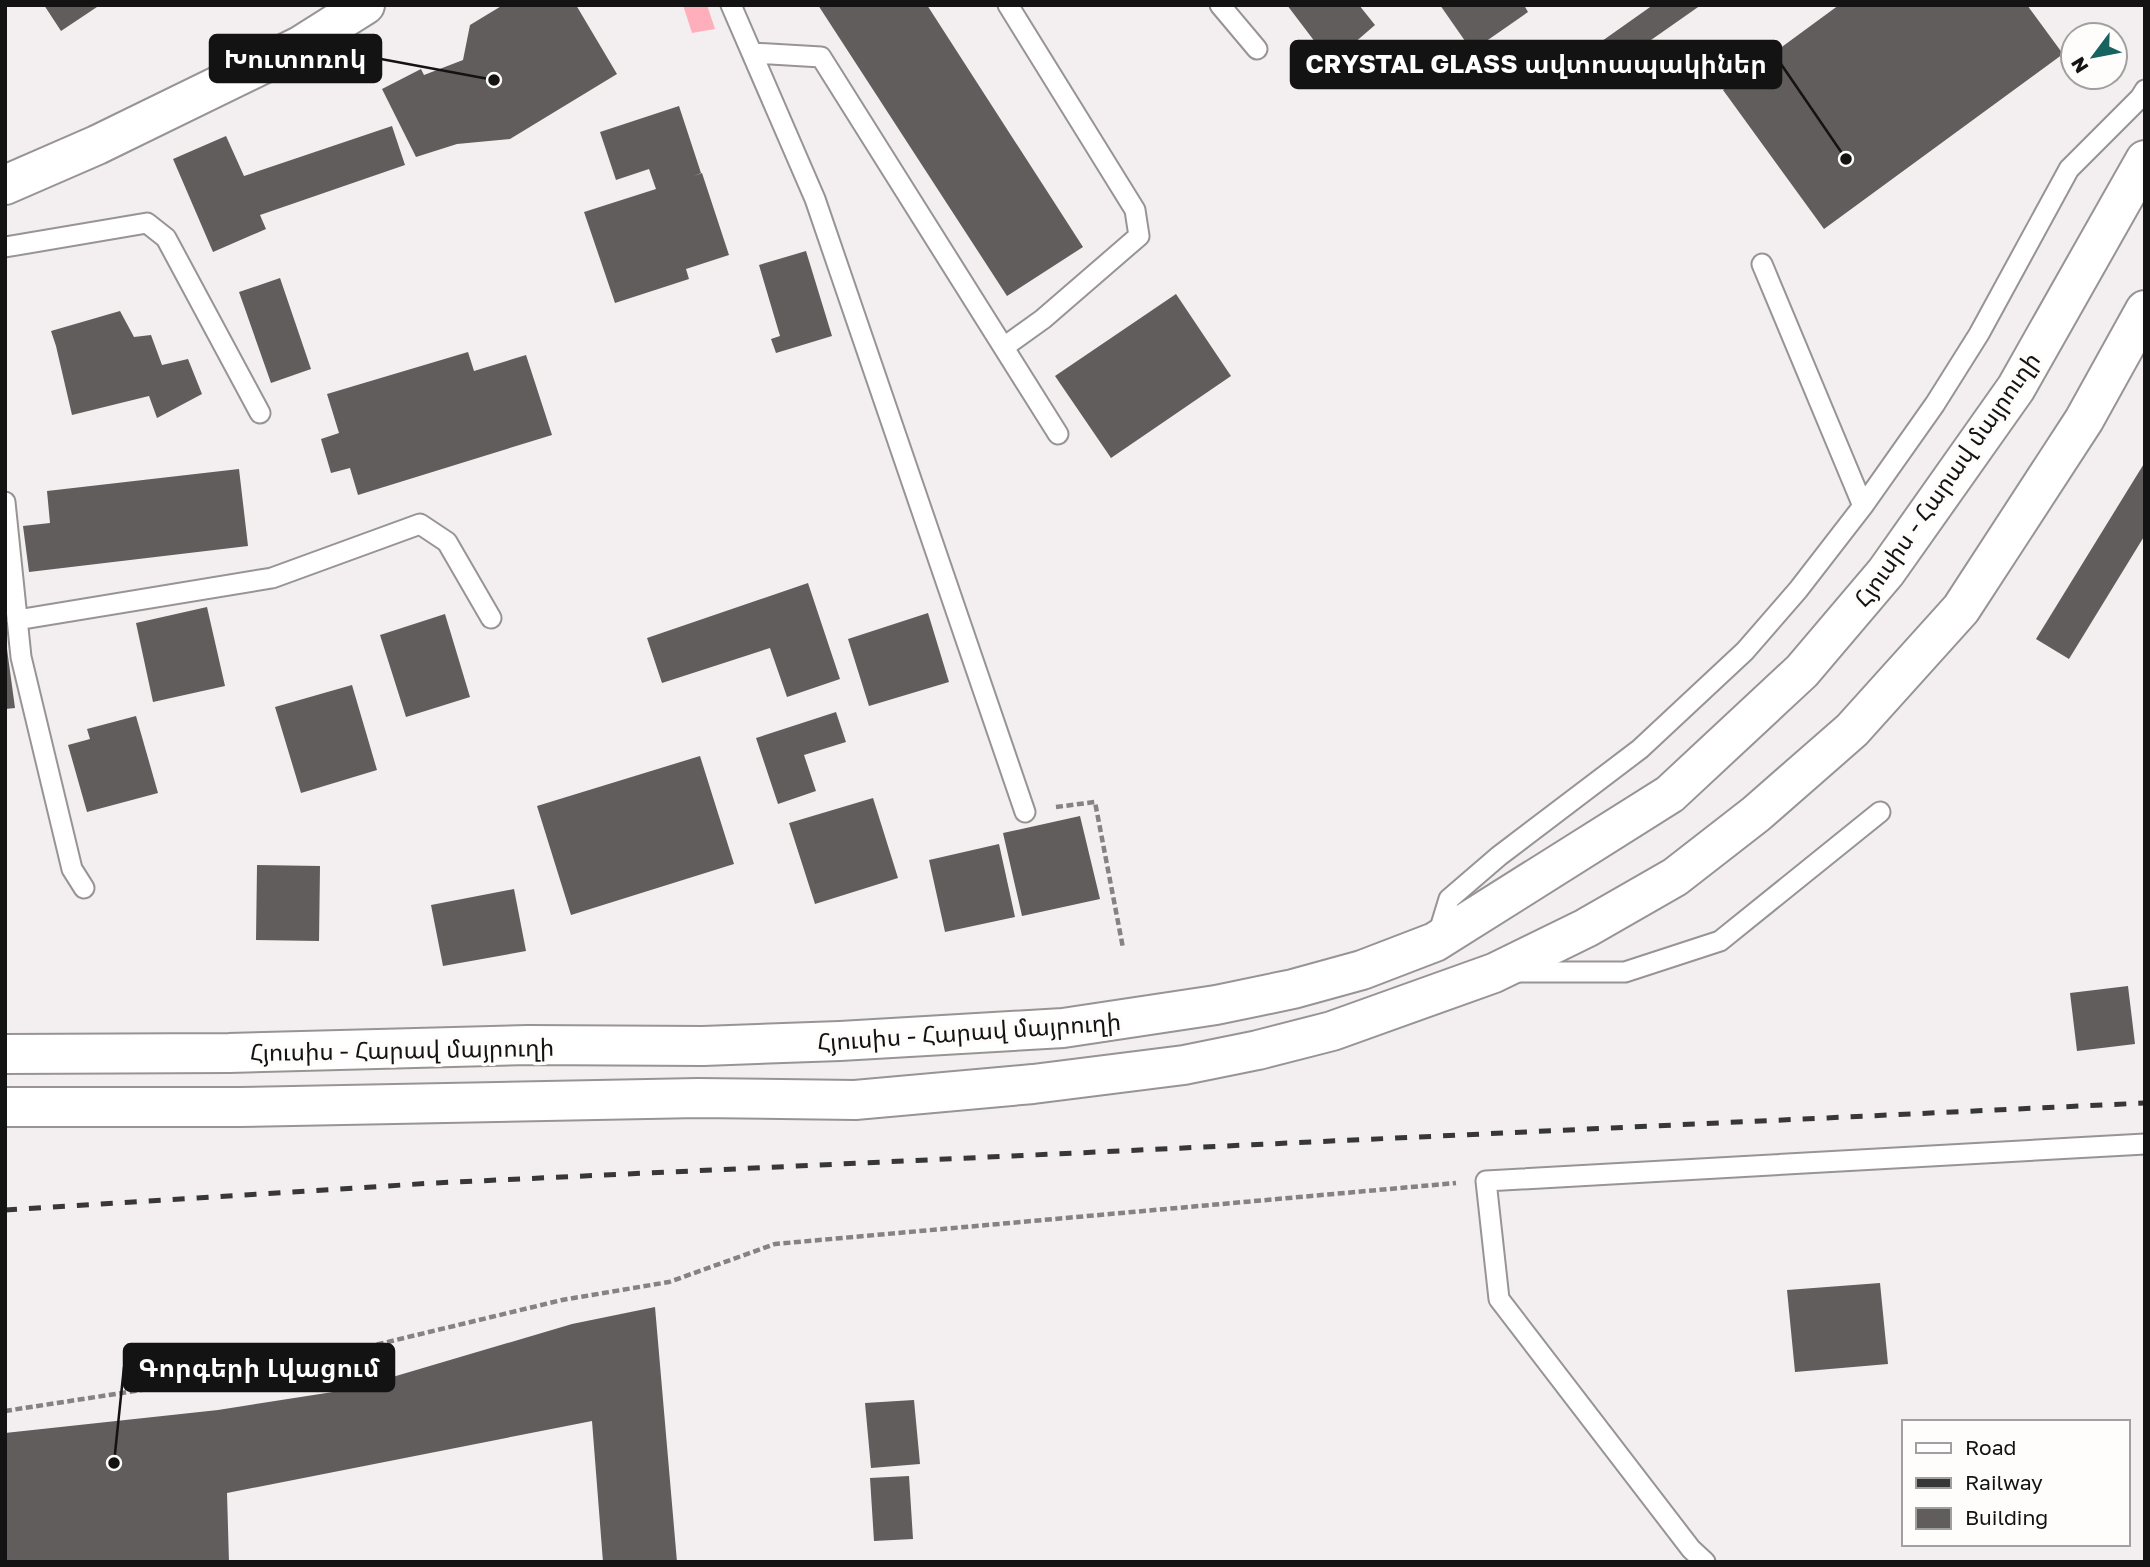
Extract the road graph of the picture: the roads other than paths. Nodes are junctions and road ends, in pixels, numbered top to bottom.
1 (365, 5) edge
2 (731, 5) edge
3 (1009, 5) edge
4 (1220, 5) edge
5 (1256, 49) dead end
6 (752, 54) junction
7 (2145, 90) edge
8 (2145, 160) edge
9 (5, 185) edge
10 (5, 247) edge
11 (1762, 264) dead end
12 (2145, 310) edge
13 (1004, 347) junction
14 (260, 413) dead end
15 (1058, 433) dead end
16 (5, 502) edge
17 (1863, 506) junction
18 (491, 618) dead end
19 (17, 620) junction
20 (1025, 812) road end
21 (1880, 812) dead end
22 (84, 888) dead end
23 (1435, 942) junction
24 (1494, 973) junction
25 (5, 1054) edge
26 (5, 1107) edge
27 (2145, 1144) edge
28 (1705, 1562) edge

1 - 9 main road
2 - 6 lane
3 - 13 lane
4 - 5 lane
6 - 13 lane
6 - 20 lane
7 - 17 lane
8 - 23 main road, Հյուսիս - Հարավ մայրուղի
10 - 14 lane
11 - 17 lane
12 - 24 main road
13 - 15 lane
16 - 19 lane
17 - 23 lane
18 - 19 lane
19 - 22 lane
21 - 24 lane
23 - 25 main road, Հյուսիս - Հարավ մայրուղի
24 - 26 main road
27 - 28 lane

